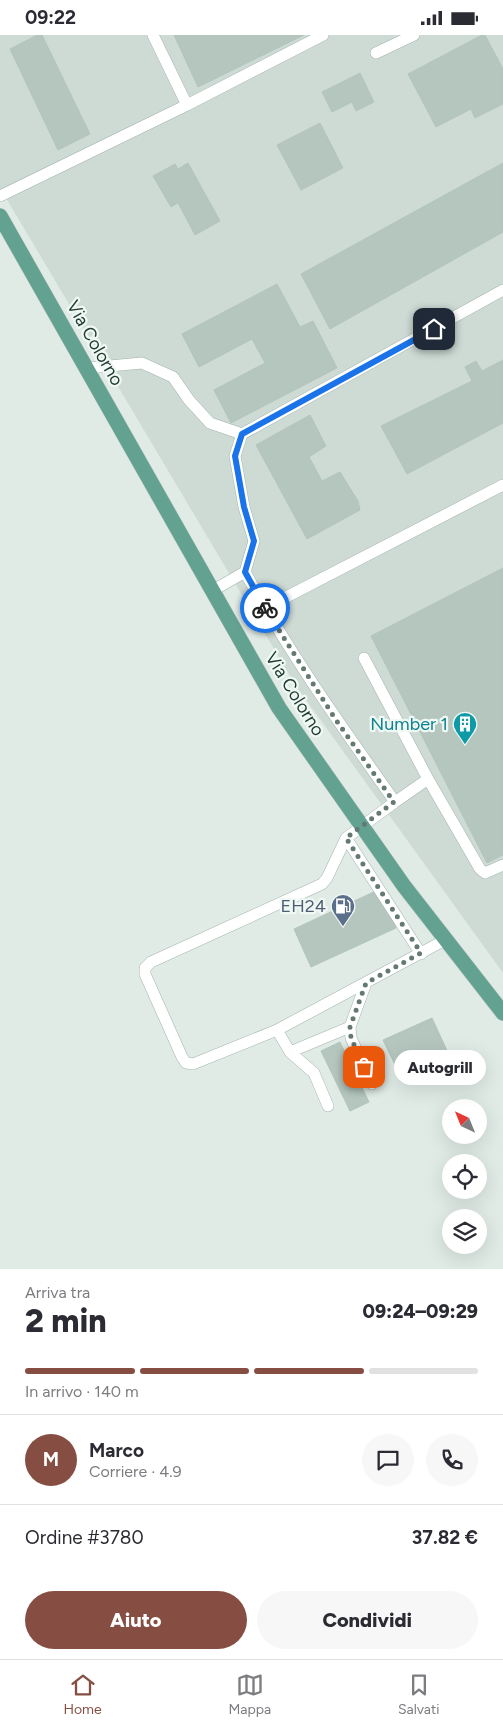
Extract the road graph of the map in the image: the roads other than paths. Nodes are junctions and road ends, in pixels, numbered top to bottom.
1 (153, 35) edge
2 (323, 35) edge
3 (414, 35) edge
4 (376, 53) dead end
5 (187, 105) junction
6 (0, 196) edge
7 (0, 216) edge
8 (503, 290) edge
9 (88, 367) junction
10 (242, 434) junction
11 (503, 485) edge
12 (245, 572) junction
13 (212, 591) junction
14 (265, 608) junction
15 (364, 658) dead end
16 (428, 779) junction
17 (394, 802) junction
18 (361, 825) junction
19 (346, 838) junction
20 (503, 865) edge
21 (445, 940) junction
22 (421, 953) junction
23 (366, 983) junction
24 (503, 1013) edge
25 (350, 1027) junction
26 (277, 1030) junction
27 (290, 1052) junction
28 (372, 1084) dead end
29 (328, 1106) dead end

1 - 5 lane
2 - 5 lane
3 - 4 lane
5 - 6 lane
7 - 9 main road, Via Colorno
8 - 10 lane
9 - 10 lane
9 - 13 main road, Via Colorno
10 - 12 lane
11 - 14 lane
12 - 13 lane
12 - 14 lane
13 - 18 main road, Via Colorno
14 - 17 lane
15 - 16 lane
16 - 17 lane
16 - 20 lane
17 - 18 lane
18 - 19 lane
18 - 21 main road, Via Colorno
19 - 22 lane
19 - 26 lane
21 - 22 lane
21 - 24 main road, Via Colorno
22 - 23 lane
23 - 25 lane
23 - 26 lane
25 - 27 lane
25 - 28 lane
26 - 27 lane
27 - 29 lane

